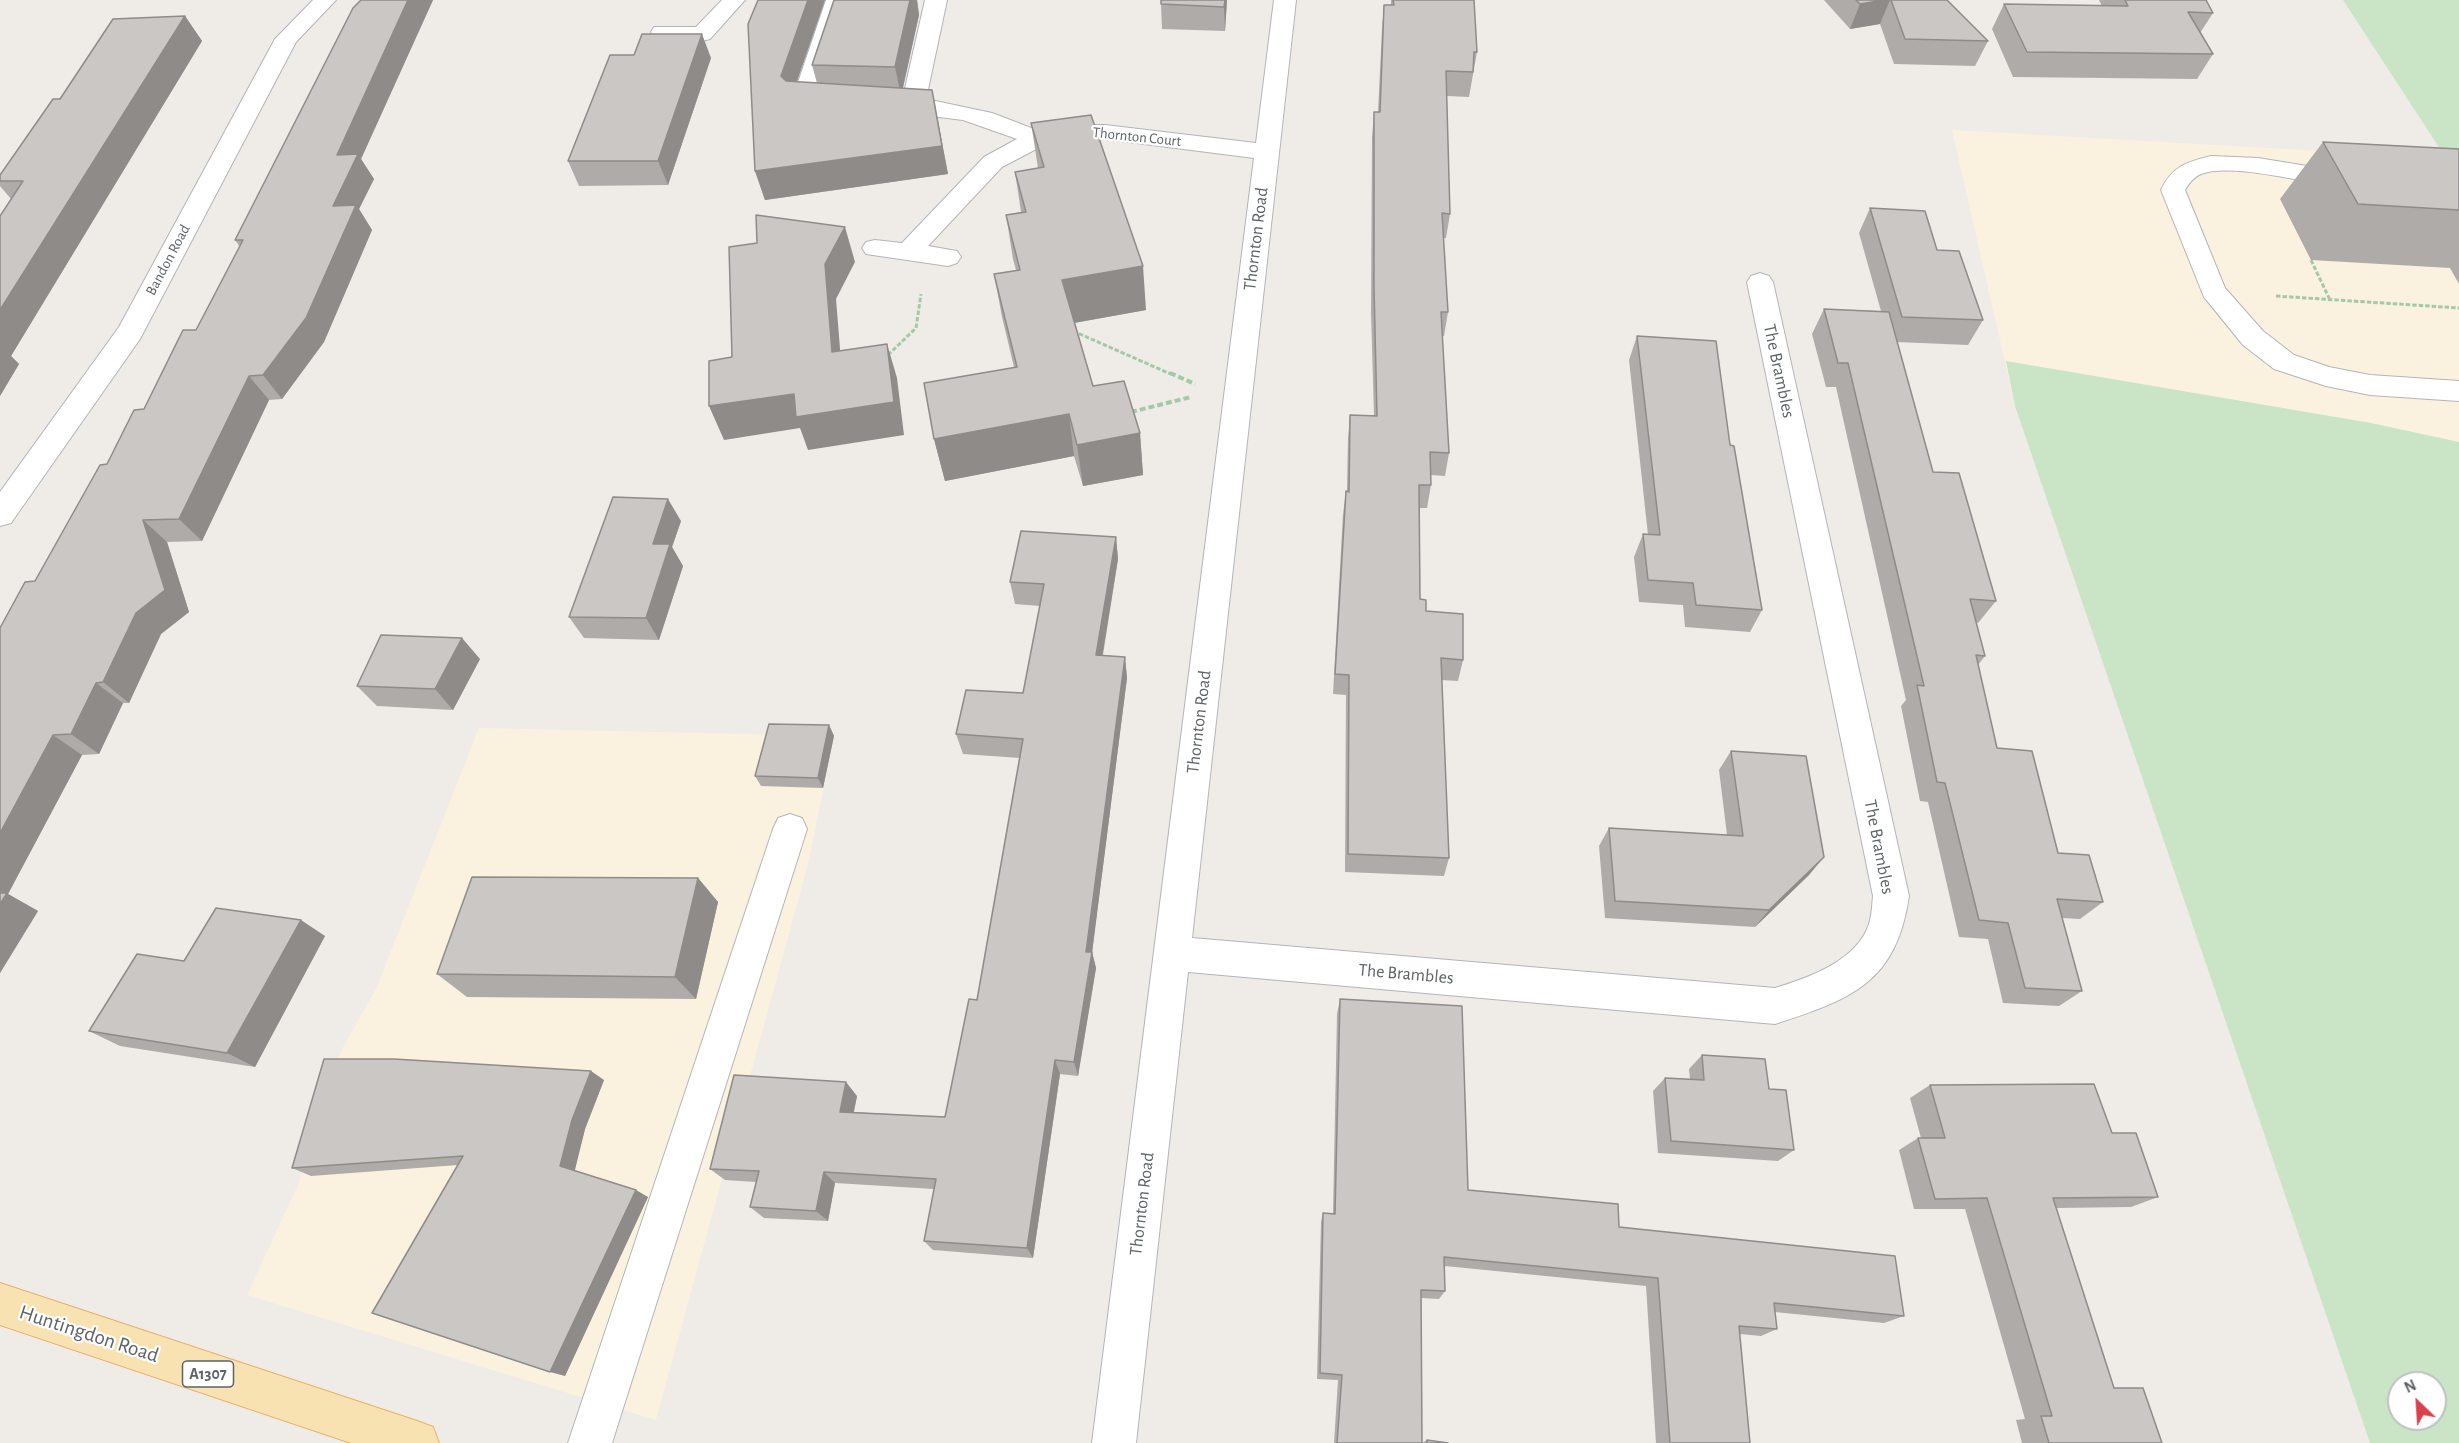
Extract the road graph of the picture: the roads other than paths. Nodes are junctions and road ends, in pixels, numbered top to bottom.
1 (325, 0) edge
2 (734, 0) edge
3 (837, 0) edge
4 (936, 0) edge
5 (1285, 0) edge
6 (662, 32) edge
7 (913, 105) junction
8 (1036, 139) junction
9 (1267, 152) junction
10 (2366, 181) edge
11 (875, 249) dead end
12 (1760, 282) dead end
13 (2459, 391) edge
14 (0, 515) edge
15 (790, 829) dead end
16 (1172, 953) junction
17 (0, 1304) edge
18 (417, 1443) edge
19 (590, 1443) edge
20 (1114, 1443) edge

1 - 14 street, Bandon Road
2 - 6 street
3 - 7 street
4 - 7 street
5 - 9 street, Thornton Road
7 - 8 street
8 - 9 street, Thornton Court
8 - 11 street, Thornton Court
9 - 16 street, Thornton Road
10 - 13 street
12 - 16 street, The Brambles
15 - 19 street
16 - 20 street, Thornton Road
17 - 18 main road, Huntingdon Road / A1307

